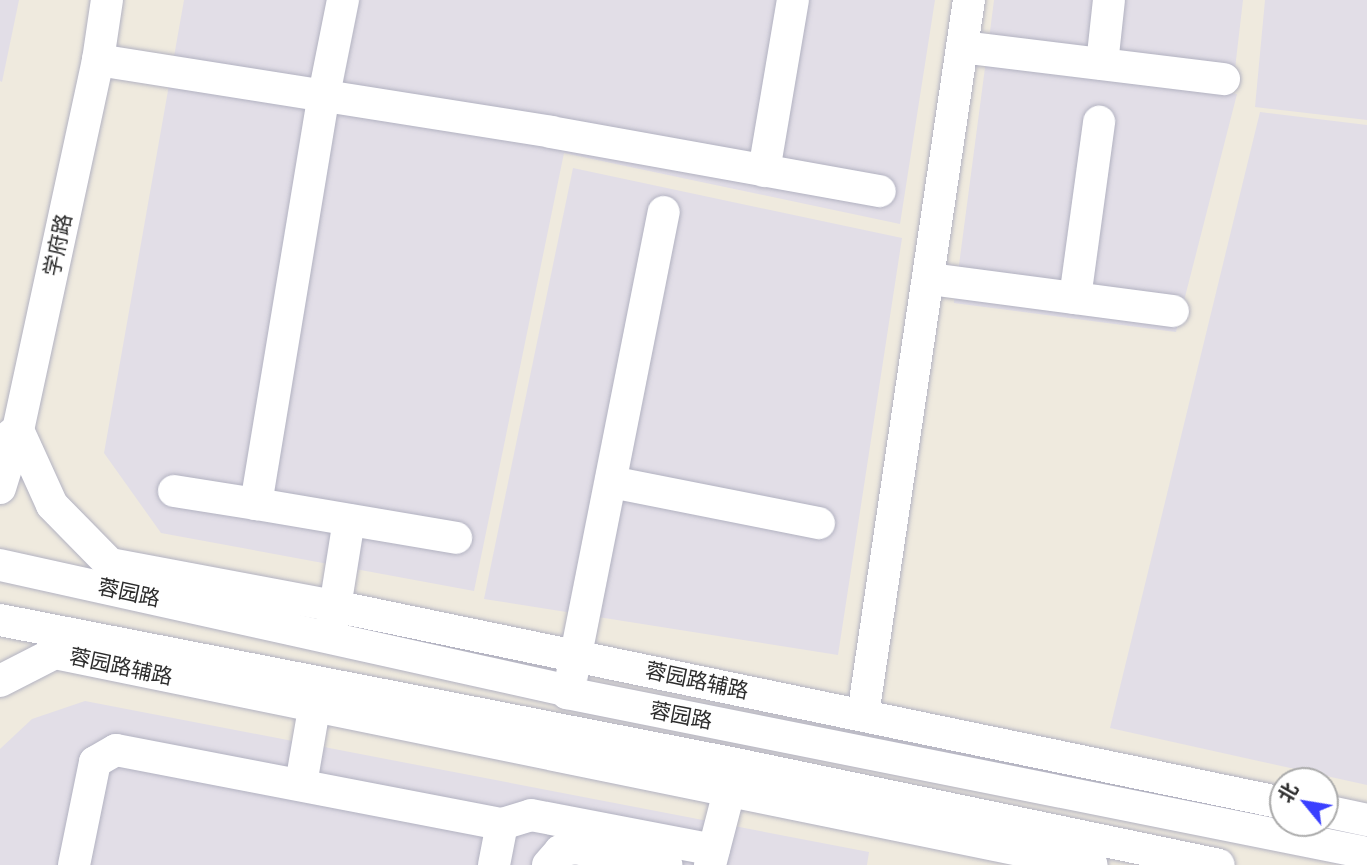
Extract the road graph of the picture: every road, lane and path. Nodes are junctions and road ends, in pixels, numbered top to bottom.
1 (107, 0) edge
2 (343, 0) edge
3 (793, 0) edge
4 (969, 0) edge
5 (1109, 0) edge
6 (962, 47) junction
7 (98, 61) junction
8 (1102, 64) junction
9 (1224, 79) dead end
10 (324, 95) junction
11 (1099, 122) dead end
12 (764, 171) junction
13 (880, 191) dead end
14 (664, 212) dead end
15 (930, 279) junction
16 (1075, 298) junction
17 (1173, 311) dead end
18 (9, 437) edge
19 (611, 481) junction
20 (0, 488) edge
21 (174, 491) dead end
22 (256, 505) junction
23 (349, 520) junction
24 (819, 523) dead end
25 (456, 538) dead end
26 (110, 564) junction
27 (0, 565) edge
28 (168, 602) junction
29 (334, 606) junction
30 (0, 620) edge
31 (331, 638) junction
32 (149, 648) junction
33 (55, 653) junction
34 (577, 656) junction
35 (0, 681) edge
36 (568, 693) junction
37 (317, 694) junction
38 (863, 715) junction
39 (732, 777) junction
40 (301, 784) junction
41 (1269, 800) edge
42 (1339, 814) edge
43 (1367, 820) edge
44 (502, 824) junction
45 (1367, 853) edge
46 (712, 857) edge
47 (74, 865) edge
48 (494, 865) edge
49 (548, 865) edge
50 (666, 865) edge
51 (1093, 865) edge
52 (1219, 865) edge

1 - 7 street, 学府路
2 - 10 street
3 - 12 street
4 - 6 street
5 - 8 street
6 - 8 street
6 - 15 street
7 - 10 street
7 - 18 street, 学府路
8 - 9 street
10 - 12 street
10 - 22 street
11 - 16 street
12 - 13 street
14 - 19 street
15 - 16 street
15 - 38 street
16 - 17 street
18 - 20 street, 学府路
18 - 26 street
19 - 24 street
19 - 34 street
21 - 22 street
22 - 23 street
23 - 25 street
23 - 29 street
26 - 28 street
26 - 29 street, 蓉园路辅路
27 - 28 street, 蓉园路
28 - 31 street, 蓉园路
29 - 31 street
29 - 34 street, 蓉园路辅路
30 - 32 street, 蓉园路
31 - 36 street, 蓉园路
32 - 33 street
32 - 37 street, 蓉园路
33 - 35 street
33 - 37 street, 蓉园路辅路
34 - 36 street
34 - 38 street, 蓉园路辅路
36 - 45 street, 蓉园路
37 - 39 street, 蓉园路
37 - 40 street
38 - 41 street, 蓉园路辅路
39 - 46 street
39 - 51 street
39 - 52 street, 蓉园路
40 - 44 street
40 - 47 street
42 - 43 street
44 - 46 street
44 - 48 street
49 - 50 street

